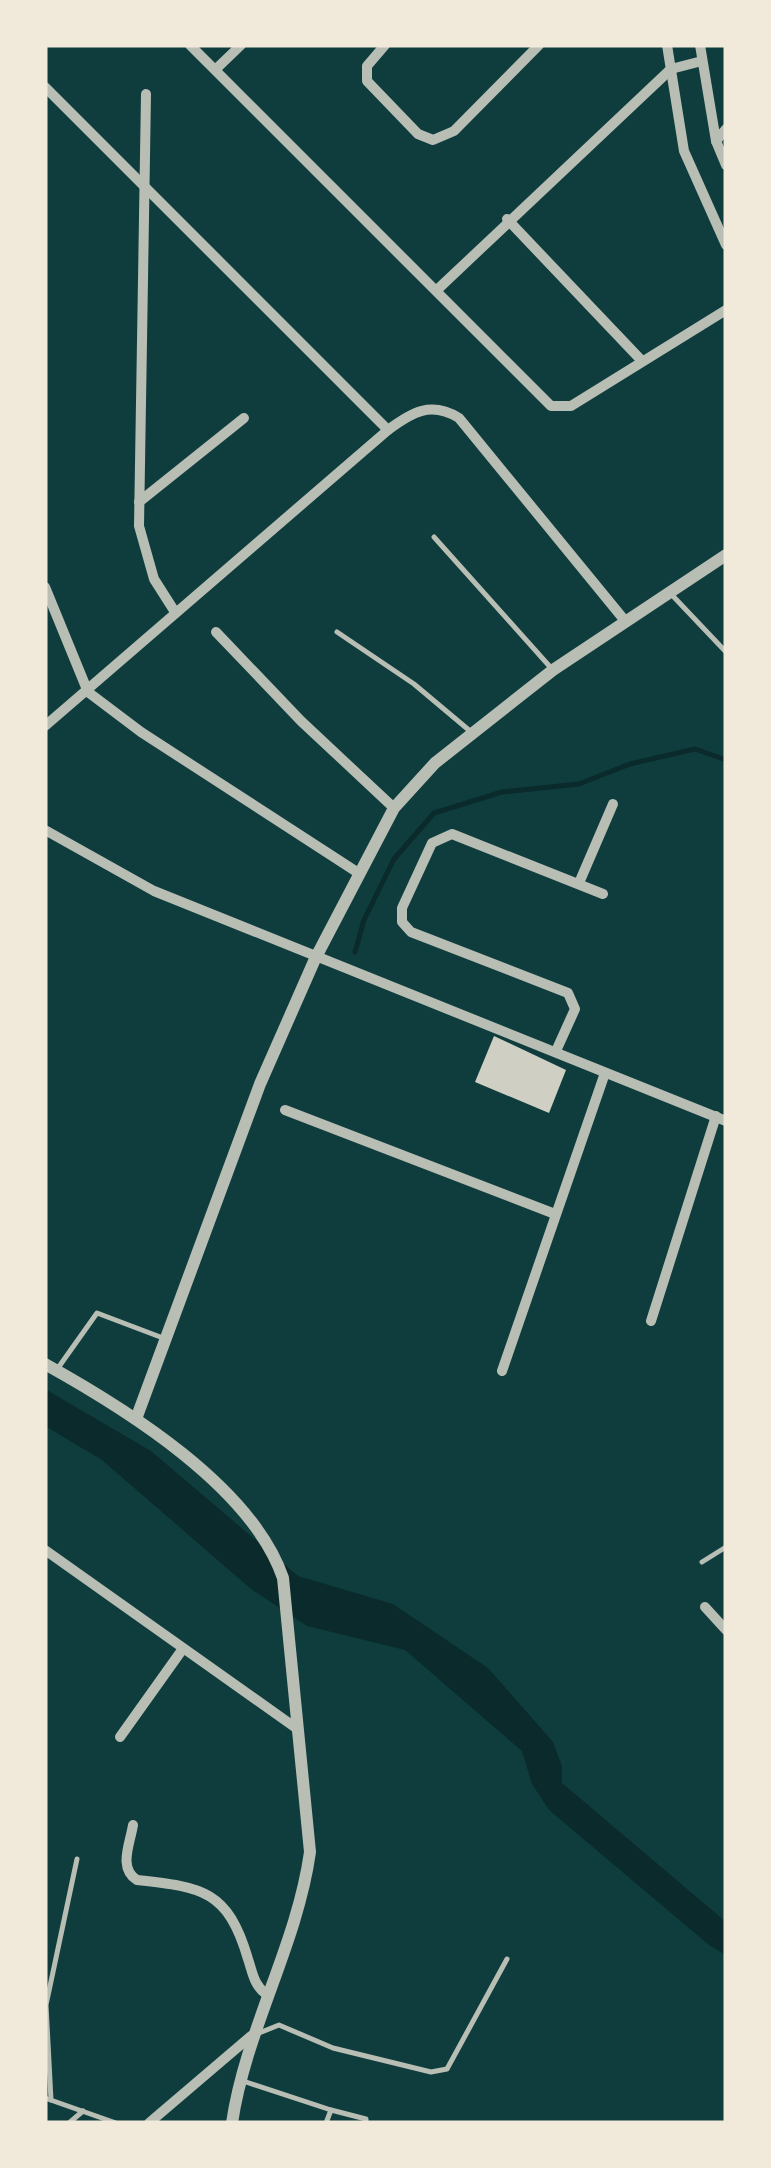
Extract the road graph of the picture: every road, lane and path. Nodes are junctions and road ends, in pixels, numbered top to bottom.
1 (190, 45) edge
2 (242, 45) edge
3 (385, 45) edge
4 (539, 45) edge
5 (667, 45) edge
6 (700, 45) edge
7 (702, 61) junction
8 (671, 68) junction
9 (216, 69) junction
10 (45, 87) edge
11 (146, 94) dead end
12 (726, 130) edge
13 (716, 141) junction
14 (726, 165) edge
15 (147, 187) junction
16 (507, 220) junction
17 (726, 245) edge
18 (438, 289) junction
19 (726, 310) edge
20 (642, 361) junction
21 (244, 418) dead end
22 (388, 430) junction
23 (139, 502) junction
24 (434, 537) dead end
25 (726, 555) edge
26 (45, 587) edge
27 (669, 591) junction
28 (175, 612) junction
29 (626, 622) junction
30 (216, 632) dead end
31 (337, 632) dead end
32 (726, 652) edge
33 (553, 670) junction
34 (88, 692) junction
35 (45, 726) edge
36 (472, 733) junction
37 (612, 804) dead end
38 (394, 808) junction
39 (45, 830) edge
40 (360, 874) junction
41 (579, 884) junction
42 (603, 894) dead end
43 (315, 960) junction
44 (556, 1051) junction
45 (605, 1073) junction
46 (285, 1110) dead end
47 (721, 1119) edge
48 (556, 1214) junction
49 (651, 1322) dead end
50 (166, 1340) junction
51 (51, 1367) edge
52 (502, 1371) dead end
53 (136, 1419) junction
54 (726, 1547) edge
55 (45, 1550) edge
56 (702, 1562) dead end
57 (705, 1607) dead end
58 (726, 1630) edge
59 (182, 1650) junction
60 (296, 1728) junction
61 (120, 1737) dead end
62 (133, 1825) dead end
63 (76, 1859) dead end
64 (507, 1959) dead end
65 (266, 1994) junction
66 (251, 2036) junction
67 (240, 2080) junction
68 (48, 2098) edge
69 (331, 2110) junction
70 (83, 2111) junction
71 (69, 2123) edge
72 (116, 2123) edge
73 (150, 2123) edge
74 (232, 2123) edge
75 (326, 2123) edge
76 (366, 2123) edge

1 - 9 street
2 - 9 street
3 - 4 street
5 - 8 street
6 - 7 street
7 - 8 street
7 - 13 street
8 - 16 street
8 - 17 street
9 - 18 street
10 - 15 street
11 - 15 street
12 - 13 street
13 - 14 street
15 - 22 street
15 - 23 street
16 - 18 street
16 - 20 street
18 - 20 street
19 - 20 street
21 - 23 street
22 - 28 street
22 - 29 street
23 - 28 street
24 - 33 lane
25 - 27 street
26 - 34 street
27 - 29 street
27 - 32 lane
28 - 34 street
29 - 33 street
30 - 38 street
31 - 36 lane
33 - 36 street
34 - 35 street
34 - 40 street
36 - 38 street
37 - 41 street
38 - 40 street
39 - 43 street
40 - 43 street
41 - 42 street
41 - 44 street
43 - 44 street
43 - 50 street
44 - 45 street
45 - 47 street
45 - 48 street
46 - 48 street
47 - 49 street
48 - 52 street
50 - 51 lane
50 - 53 street
51 - 53 street
53 - 60 street
54 - 56 lane
55 - 59 street
57 - 58 street
59 - 60 street
59 - 61 street
60 - 65 street
62 - 65 street
63 - 68 lane
64 - 66 lane
65 - 66 street
66 - 67 street
66 - 73 street
67 - 69 lane
67 - 74 street
68 - 70 lane
69 - 75 lane
69 - 76 lane
70 - 71 lane
70 - 72 lane

